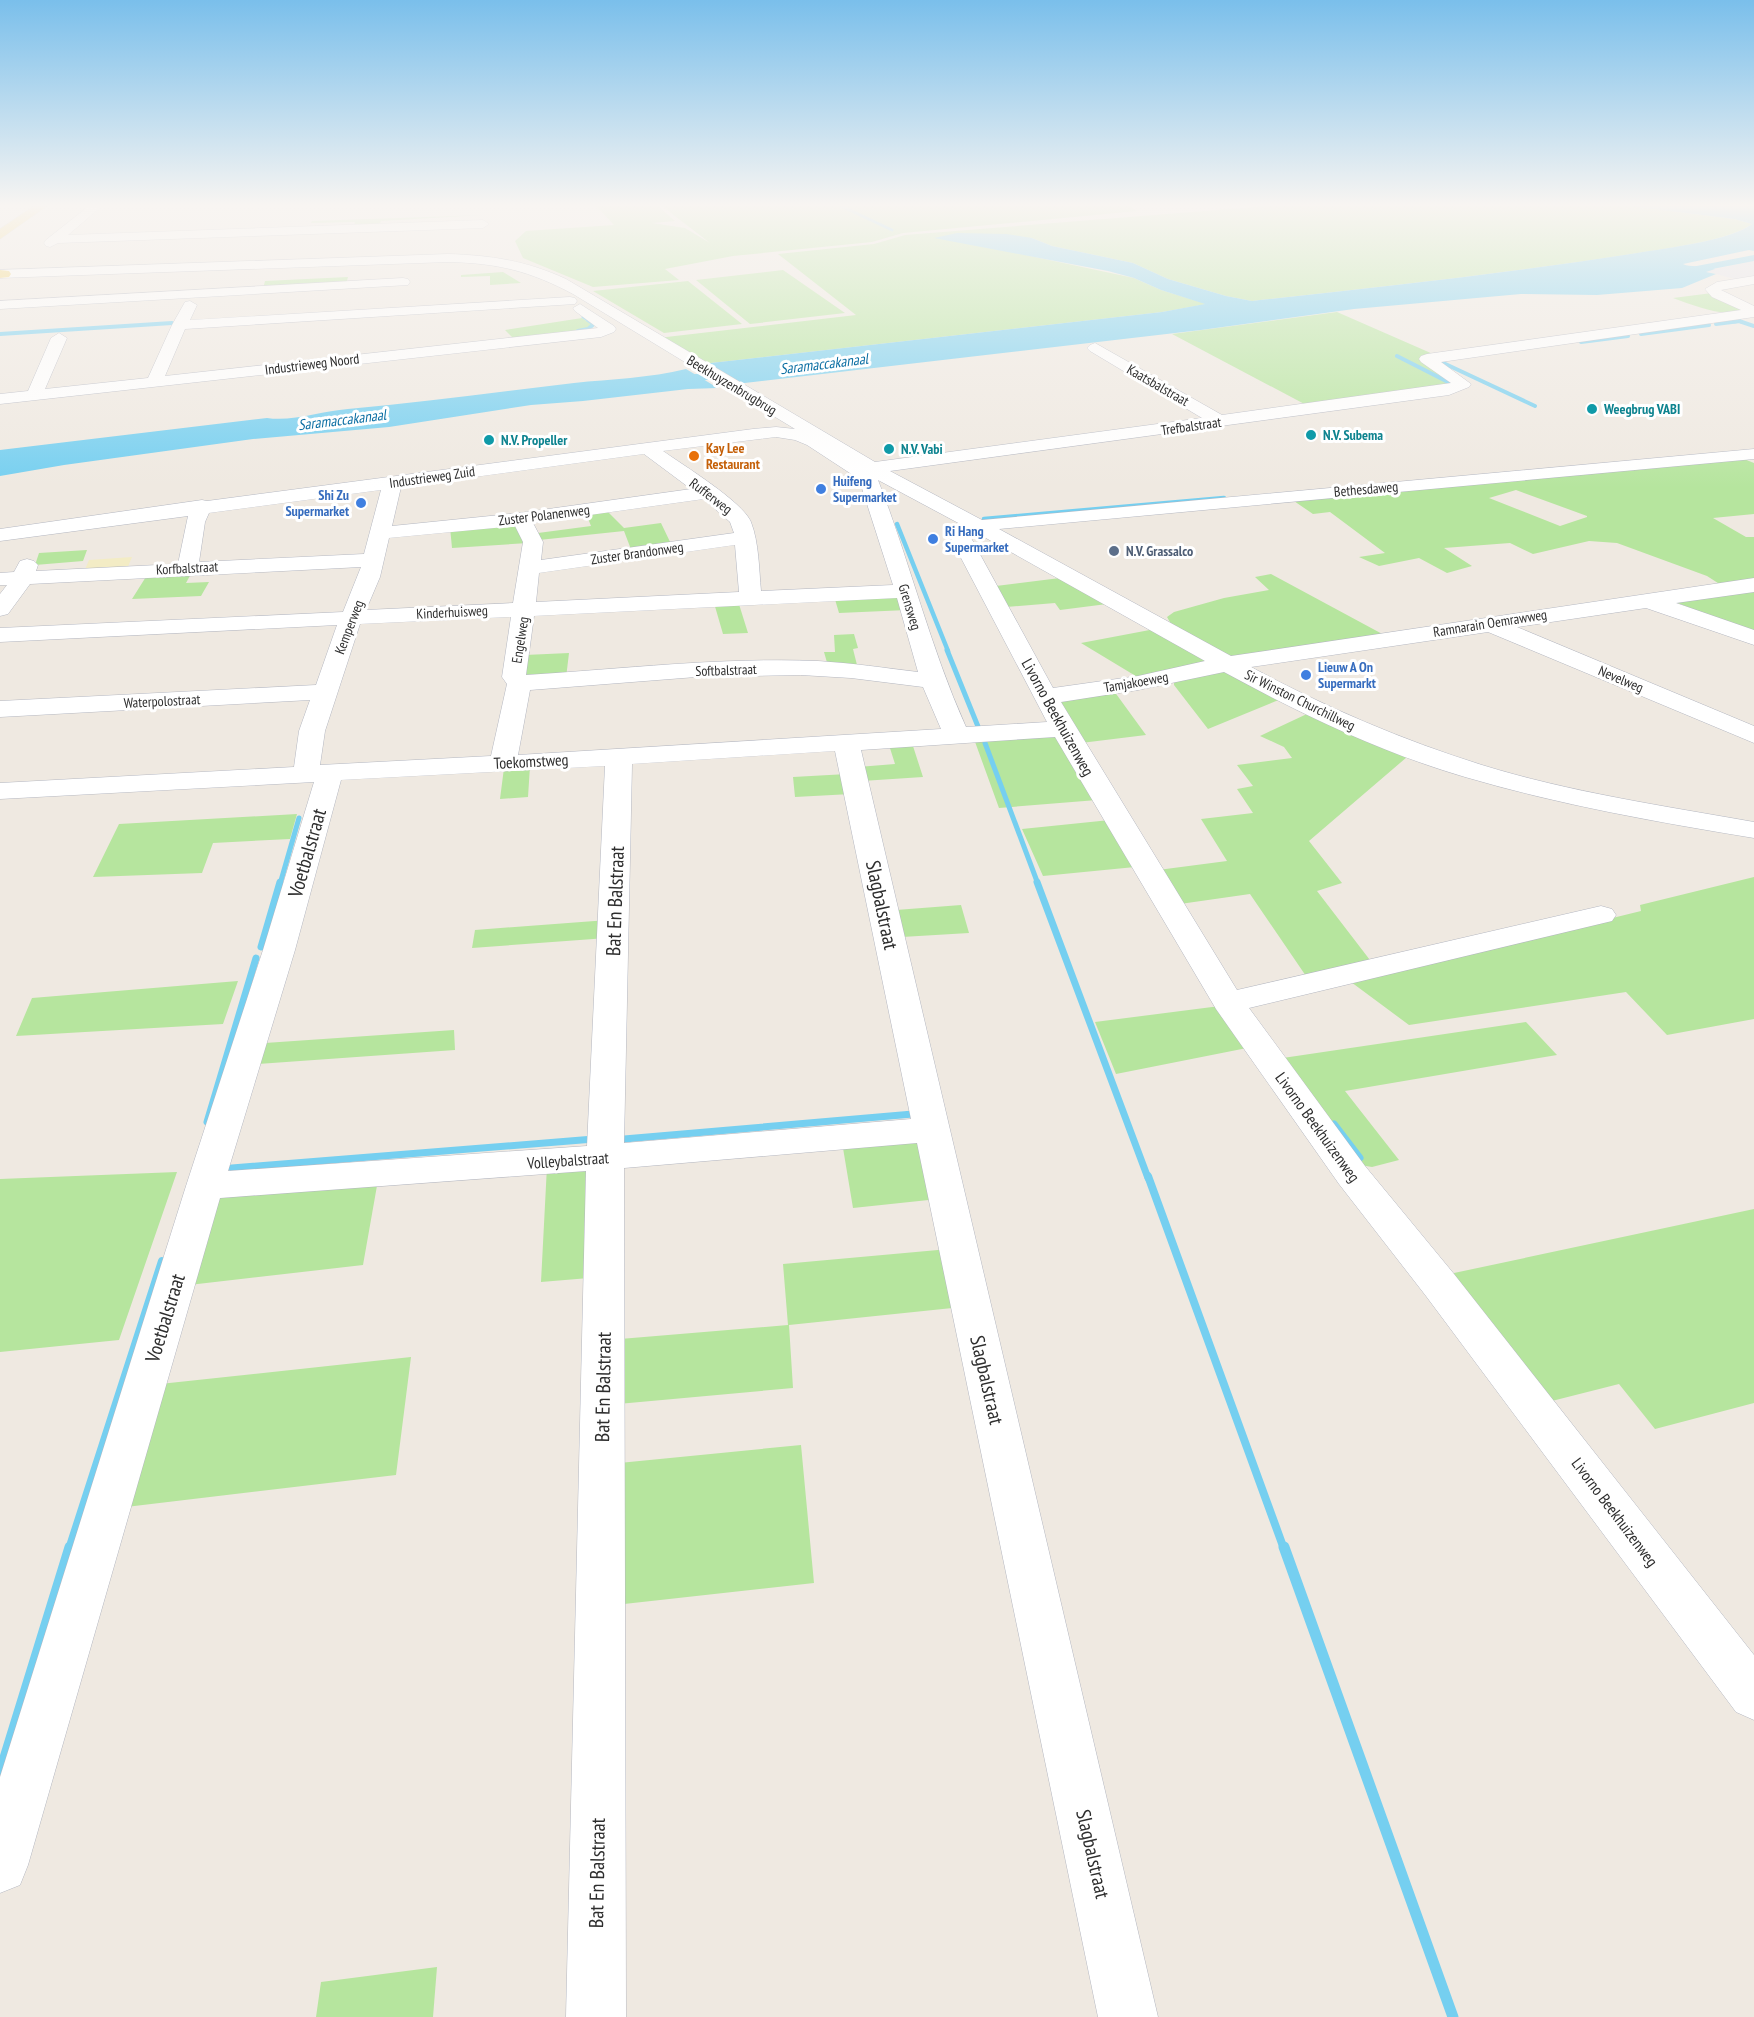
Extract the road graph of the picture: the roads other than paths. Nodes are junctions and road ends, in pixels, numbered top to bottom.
1 (206, 300) edge
2 (591, 300) edge
3 (1730, 300) edge
4 (193, 301) junction
5 (570, 301) joint
6 (0, 305) edge
7 (1754, 312) edge
8 (362, 314) junction
9 (297, 318) junction
10 (23, 319) dead end
11 (179, 325) junction
12 (455, 332) dead end
13 (302, 334) dead end
14 (59, 338) dead end
15 (472, 346) junction
16 (1095, 348) dead end
17 (407, 352) junction
18 (154, 382) junction
19 (34, 396) junction
20 (0, 399) edge
21 (1221, 422) junction
22 (647, 448) junction
23 (1754, 454) edge
24 (868, 470) junction
25 (393, 482) junction
26 (707, 493) junction
27 (202, 506) junction
28 (520, 519) junction
29 (979, 526) junction
30 (37, 530) junction
31 (381, 533) junction
32 (0, 535) edge
33 (745, 537) junction
34 (373, 560) junction
35 (188, 568) junction
36 (530, 568) junction
37 (22, 578) junction
38 (0, 579) edge
39 (1754, 585) edge
40 (905, 591) junction
41 (751, 598) junction
42 (1647, 600) junction
43 (525, 608) junction
44 (0, 609) edge
45 (351, 618) junction
46 (1488, 623) junction
47 (0, 635) edge
48 (1754, 638) edge
49 (1227, 664) junction
50 (933, 681) junction
51 (519, 683) junction
52 (325, 692) junction
53 (1046, 697) junction
54 (0, 709) edge
55 (1063, 729) junction
56 (1754, 735) edge
57 (957, 736) junction
58 (846, 742) junction
59 (619, 757) junction
60 (503, 762) junction
61 (318, 772) junction
62 (0, 791) edge
63 (1754, 830) edge
64 (1601, 915) dead end
65 (1228, 1002) junction
66 (931, 1130) junction
67 (605, 1157) junction
68 (205, 1186) junction
69 (1754, 1695) edge
70 (0, 1865) edge
71 (596, 2017) edge
72 (1128, 2017) edge

1 - 4 street
2 - 24 street, Beekhuyzenbrugbrug
3 - 7 street
4 - 6 street
4 - 10 street
4 - 11 street
5 - 8 street
5 - 15 street, Industrieweg Noord
7 - 21 street, Trefbalstraat
8 - 9 street
8 - 17 street
9 - 11 street
9 - 13 street
11 - 18 street
12 - 15 street
14 - 19 street
15 - 17 street, Industrieweg Noord
16 - 21 street, Kaatsbalstraat
17 - 18 street, Industrieweg Noord
18 - 19 street, Industrieweg Noord
19 - 20 street, Industrieweg Noord
21 - 24 street, Trefbalstraat
22 - 24 street, Industrieweg Zuid
22 - 25 street, Industrieweg Zuid
22 - 26 street, Rufferweg
23 - 29 street, Bethesdaweg
24 - 29 street, Sir Winston Churchillweg
24 - 40 street, Grensweg
25 - 27 street, Industrieweg Zuid
25 - 31 street, Kemperweg
26 - 28 street, Zuster Polanenweg
26 - 33 street, Rufferweg
27 - 30 street, Industrieweg Zuid
27 - 35 street
28 - 31 street, Zuster Polanenweg
28 - 36 street, Engelweg
29 - 49 street, Sir Winston Churchillweg
29 - 53 street, Livorno Beekhuizenweg
30 - 32 street, Industrieweg Zuid
30 - 37 street
31 - 34 street, Kemperweg
33 - 36 street, Zuster Brandonweg
33 - 41 street, Rufferweg
34 - 35 street, Korfbalstraat
34 - 45 street, Kemperweg
35 - 37 street, Korfbalstraat
36 - 43 street, Engelweg
37 - 38 street, Korfbalstraat
37 - 44 street
39 - 42 street, Ramnarain Oemrawweg
40 - 41 street, Kinderhuisweg
40 - 50 street, Grensweg
41 - 43 street, Kinderhuisweg
42 - 46 street, Ramnarain Oemrawweg
42 - 48 street
43 - 45 street, Kinderhuisweg
43 - 51 street, Engelweg
45 - 47 street, Kinderhuisweg
45 - 52 street, Kemperweg
46 - 49 street, Ramnarain Oemrawweg
46 - 56 street, Nevelweg
49 - 53 street, Tamjakoeweg
49 - 63 street, Sir Winston Churchillweg
50 - 51 street, Softbalstraat
50 - 57 street, Grensweg
51 - 60 street, Engelweg
52 - 54 street, Waterpolostraat
52 - 61 street, Kemperweg
53 - 55 street, Livorno Beekhuizenweg
55 - 57 street, Toekomstweg
55 - 65 street, Livorno Beekhuizenweg
57 - 58 street, Toekomstweg
58 - 59 street, Toekomstweg
58 - 66 street, Slagbalstraat
59 - 60 street, Toekomstweg
59 - 67 street, Bat En Balstraat
60 - 61 street, Toekomstweg
61 - 62 street, Toekomstweg
61 - 68 street, Voetbalstraat
64 - 65 street
65 - 69 street, Livorno Beekhuizenweg
66 - 67 street, Volleybalstraat
66 - 72 street, Slagbalstraat
67 - 68 street, Volleybalstraat
67 - 71 street, Bat En Balstraat
68 - 70 street, Voetbalstraat

